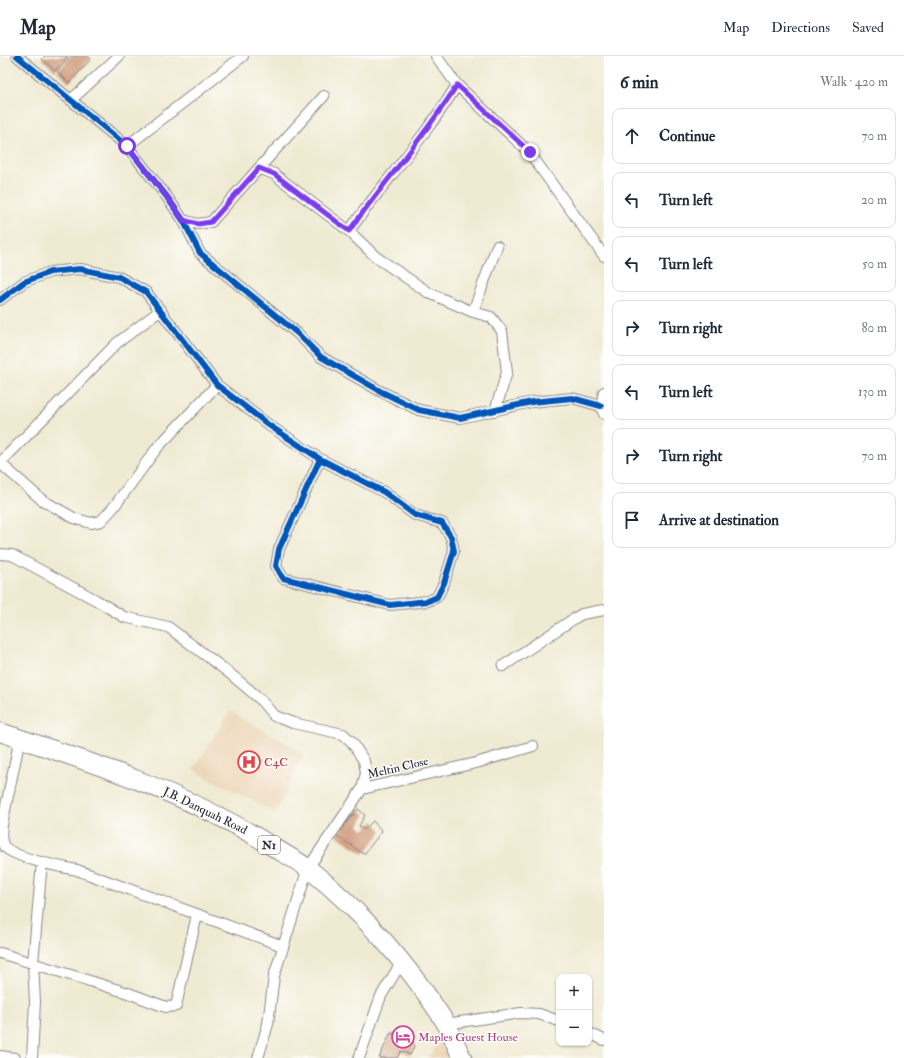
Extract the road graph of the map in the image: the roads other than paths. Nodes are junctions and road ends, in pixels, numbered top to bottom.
1 (17, 56) edge
2 (119, 56) edge
3 (243, 56) edge
4 (436, 56) edge
5 (457, 85) junction
6 (324, 96) dead end
7 (71, 100) junction
8 (127, 146) junction
9 (259, 168) junction
10 (183, 220) junction
11 (349, 231) junction
12 (497, 246) dead end
13 (604, 256) edge
14 (0, 300) edge
15 (161, 310) junction
16 (473, 312) junction
17 (217, 385) junction
18 (604, 392) edge
19 (602, 410) edge
20 (495, 411) junction
21 (320, 458) junction
22 (0, 463) edge
23 (0, 554) edge
24 (604, 610) edge
25 (504, 666) dead end
26 (0, 732) edge
27 (20, 738) junction
28 (533, 746) dead end
29 (362, 789) junction
30 (42, 862) junction
31 (308, 868) junction
32 (197, 915) junction
33 (283, 946) junction
34 (0, 953) edge
35 (33, 963) junction
36 (401, 963) junction
37 (556, 1020) edge
38 (446, 1024) junction
39 (592, 1034) edge
40 (604, 1040) edge
41 (0, 1056) edge
42 (15, 1058) edge
43 (32, 1058) edge
44 (258, 1058) edge
45 (359, 1058) edge
46 (462, 1058) edge

1 - 7 street
2 - 7 street
3 - 8 street
4 - 5 street
5 - 11 street
5 - 13 street
6 - 9 street
7 - 8 street
8 - 10 street
9 - 10 street
9 - 11 street
10 - 20 street
11 - 16 street
12 - 16 street
14 - 15 street
15 - 17 street
15 - 22 street
16 - 20 street
17 - 21 street
17 - 22 street
18 - 19 street
19 - 20 street
21 - 21 street
23 - 29 street
24 - 25 street
26 - 27 highway, J.B. Danquah Road / N1
27 - 30 street
27 - 31 highway, J.B. Danquah Road / N1
28 - 29 street, Meltin Close
29 - 31 street, Meltin Close
30 - 32 street
30 - 35 street
31 - 33 street, Meltin Close
31 - 36 highway, J.B. Danquah Road / N1
32 - 33 street
32 - 35 street
33 - 44 street, Meltin Close
34 - 35 street
35 - 43 street
36 - 38 highway, J.B. Danquah Road / N1
36 - 45 street
37 - 38 street
38 - 46 highway, J.B. Danquah Road / N1
39 - 40 street
41 - 42 street

